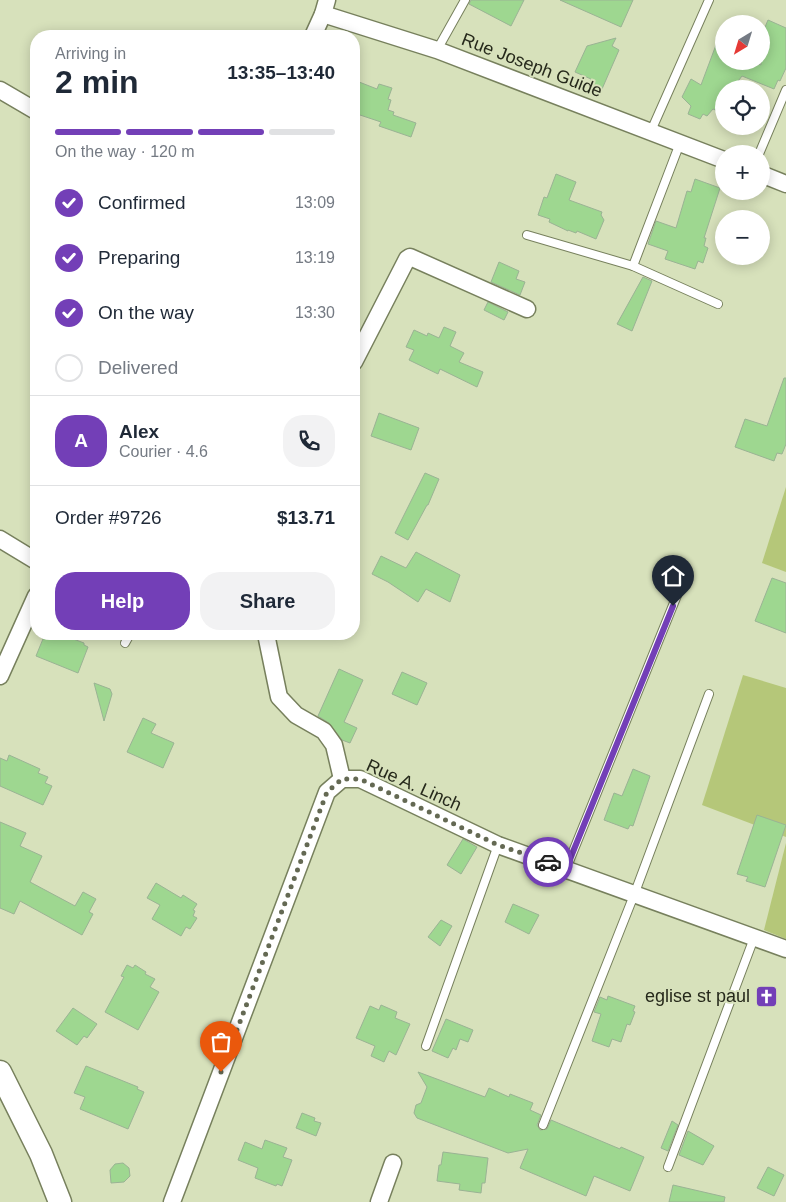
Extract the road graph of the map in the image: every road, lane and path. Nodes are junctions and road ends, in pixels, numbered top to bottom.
1 (465, 0) edge
2 (709, 0) edge
3 (325, 7) edge
4 (315, 30) edge
5 (437, 50) junction
6 (0, 90) edge
7 (786, 90) edge
8 (30, 108) edge
9 (651, 131) junction
10 (680, 143) junction
11 (764, 145) edge
12 (715, 157) edge
13 (770, 178) edge
14 (786, 184) edge
15 (528, 236) dead end
16 (633, 266) junction
17 (718, 304) dead end
18 (527, 309) dead end
19 (360, 350) edge
20 (0, 540) edge
21 (30, 558) edge
22 (680, 588) dead end
23 (30, 609) edge
24 (127, 640) edge
25 (267, 640) edge
26 (125, 644) dead end
27 (0, 676) edge
28 (709, 694) dead end
29 (342, 779) junction
30 (498, 845) junction
31 (566, 869) junction
32 (634, 895) junction
33 (754, 938) junction
34 (786, 949) edge
35 (426, 1046) dead end
36 (0, 1072) edge
37 (543, 1125) dead end
38 (393, 1163) dead end
39 (668, 1168) dead end
40 (60, 1202) edge
41 (172, 1202) edge
42 (379, 1202) edge

1 - 5 lane
2 - 9 lane
3 - 4 street
3 - 5 street, Rue Joseph Guide
5 - 9 street, Rue Joseph Guide
6 - 8 street
7 - 11 lane
9 - 10 street, Rue Joseph Guide
10 - 12 street, Rue Joseph Guide
10 - 16 lane
13 - 14 street
15 - 16 lane
16 - 17 lane
18 - 19 street
20 - 21 street
22 - 31 lane
23 - 27 street
24 - 26 lane
25 - 29 street
28 - 32 lane
29 - 30 street, Rue A. Linch
29 - 41 street, Rue A. Linch
30 - 31 street, Rue A. Linch
30 - 35 lane
31 - 32 street, Rue A. Linch
32 - 33 street, Rue A. Linch
32 - 37 lane
33 - 34 street, Rue A. Linch
33 - 39 lane
36 - 40 street
38 - 42 street

